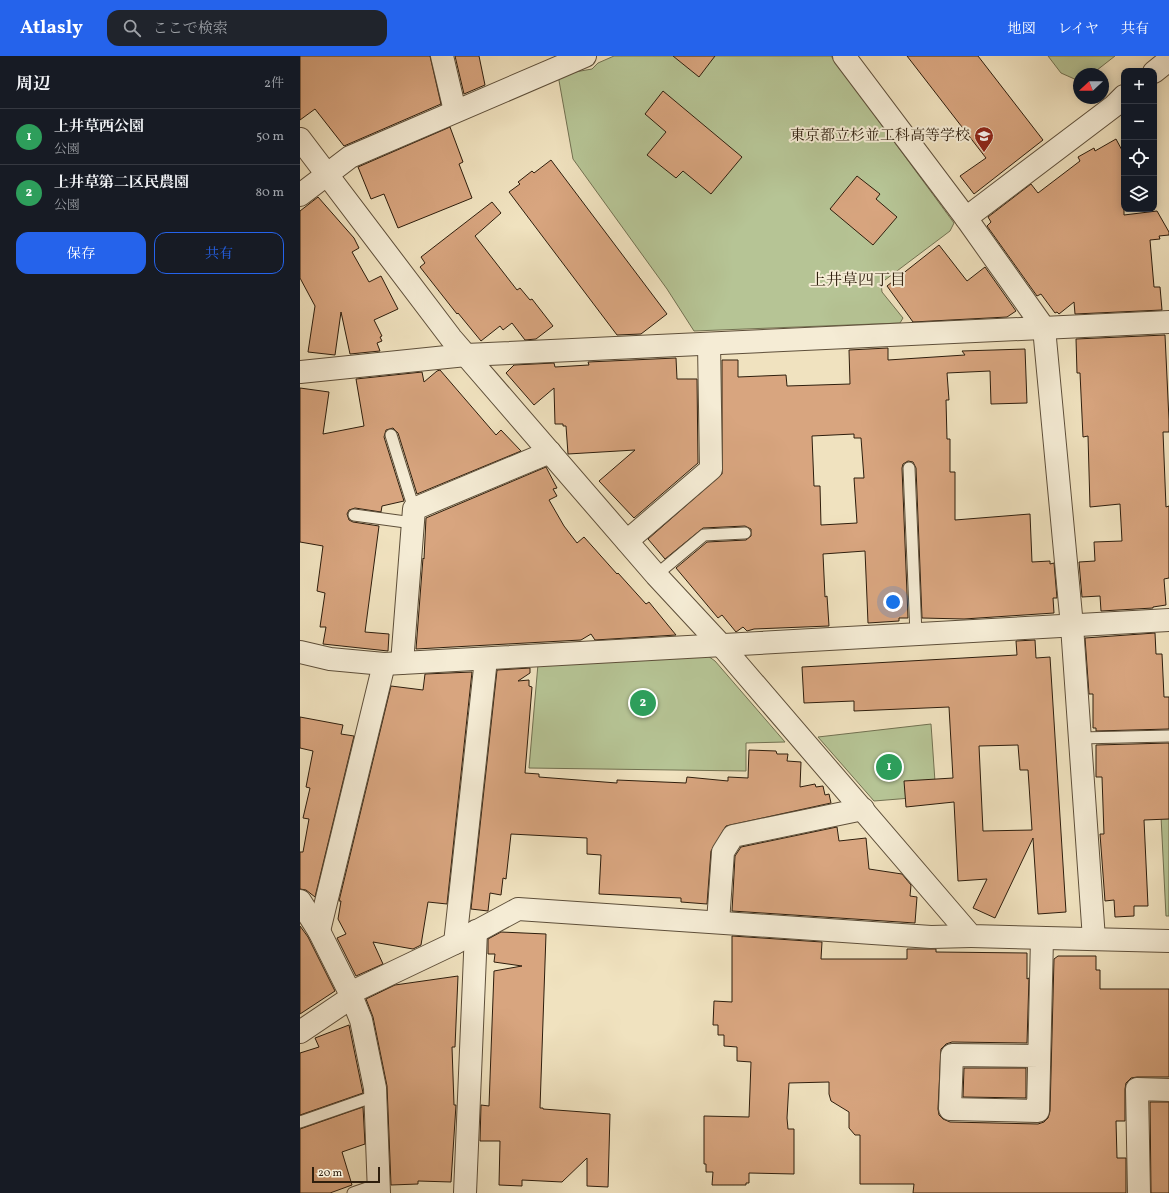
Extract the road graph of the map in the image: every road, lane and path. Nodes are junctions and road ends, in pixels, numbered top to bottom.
1 (442, 56) edge
2 (585, 56) edge
3 (844, 56) edge
4 (1169, 60) edge
5 (1157, 70) edge
6 (1121, 99) edge
7 (455, 111) junction
8 (300, 139) edge
9 (327, 173) junction
10 (300, 195) edge
11 (966, 218) junction
12 (1169, 322) edge
13 (1044, 328) junction
14 (708, 344) junction
15 (466, 355) junction
16 (300, 372) edge
17 (391, 435) dead end
18 (550, 452) junction
19 (909, 468) dead end
20 (354, 515) dead end
21 (413, 516) junction
22 (745, 533) dead end
23 (627, 541) junction
24 (656, 575) junction
25 (1169, 620) edge
26 (1072, 626) junction
27 (916, 634) junction
28 (721, 645) junction
29 (300, 652) edge
30 (486, 659) junction
31 (393, 663) junction
32 (1169, 736) edge
33 (1080, 738) junction
34 (863, 809) junction
35 (300, 901) edge
36 (718, 922) junction
37 (319, 931) junction
38 (476, 931) junction
39 (971, 936) junction
40 (1042, 938) junction
41 (1094, 939) junction
42 (1169, 941) edge
43 (455, 943) junction
44 (351, 995) junction
45 (300, 1032) edge
46 (1039, 1056) junction
47 (1169, 1090) edge
48 (375, 1096) junction
49 (300, 1122) edge
50 (379, 1188) edge
51 (353, 1193) edge
52 (465, 1193) edge
53 (1139, 1193) edge

1 - 7 street
2 - 7 street
3 - 11 street
4 - 5 street
6 - 11 street
7 - 9 street
8 - 9 street
9 - 10 street
9 - 15 street
11 - 13 street
12 - 13 street
13 - 14 street
13 - 26 street
14 - 15 street
14 - 23 street
15 - 16 street
15 - 18 street
17 - 21 lane
18 - 21 street
18 - 23 street
19 - 27 lane
20 - 21 lane
21 - 31 street
22 - 24 lane
23 - 24 street
24 - 28 street
25 - 26 street
26 - 27 street
26 - 33 street
27 - 28 street
28 - 30 street
28 - 34 street
29 - 31 street
30 - 31 street
30 - 43 street
31 - 37 street
32 - 33 lane
33 - 41 street
34 - 36 street
34 - 39 street
35 - 37 street
36 - 38 street
36 - 39 street
37 - 44 street
38 - 43 street
38 - 52 street
39 - 40 street
40 - 41 street
40 - 46 street
41 - 42 street
43 - 44 street
44 - 45 street
44 - 48 street
46 - 46 street
47 - 53 street
48 - 49 lane
48 - 50 street
50 - 51 lane

